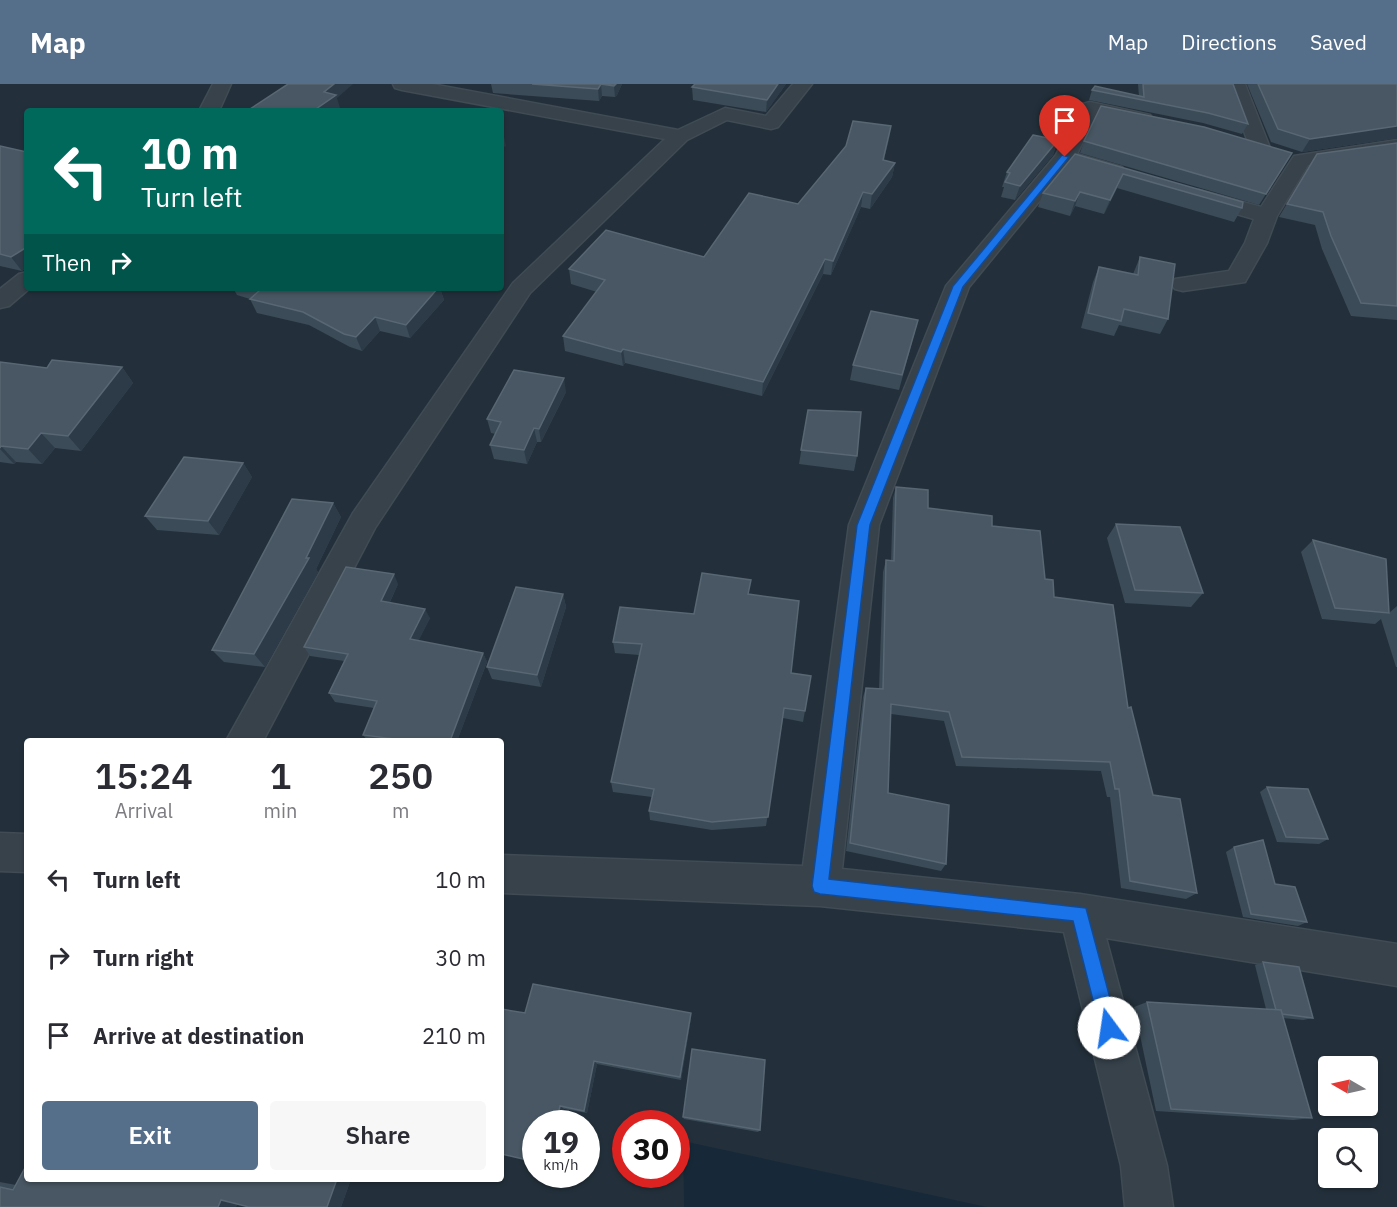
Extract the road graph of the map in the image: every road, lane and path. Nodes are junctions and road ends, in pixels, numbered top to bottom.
1 (222, 84) edge
2 (402, 84) edge
3 (802, 84) edge
4 (1236, 84) edge
5 (211, 108) edge
6 (1158, 122) edge
7 (680, 136) junction
8 (1237, 141) edge
9 (1397, 146) edge
10 (1260, 148) junction
11 (1065, 157) junction
12 (1301, 160) junction
13 (1143, 180) edge
14 (1176, 189) edge
15 (1266, 216) junction
16 (24, 281) edge
17 (1183, 284) dead end
18 (0, 301) edge
19 (246, 738) edge
20 (0, 852) edge
21 (24, 853) edge
22 (504, 874) edge
23 (820, 886) junction
24 (1080, 914) junction
25 (1397, 965) edge
26 (1149, 1207) edge

1 - 5 street
2 - 7 street
3 - 7 street
4 - 10 street
6 - 11 street
7 - 19 street
8 - 10 street
9 - 12 street
10 - 12 street
11 - 13 street
11 - 23 street
12 - 15 street
14 - 15 street
15 - 17 street
16 - 18 street
20 - 21 street
22 - 23 street
23 - 24 street
24 - 25 street
24 - 26 street

